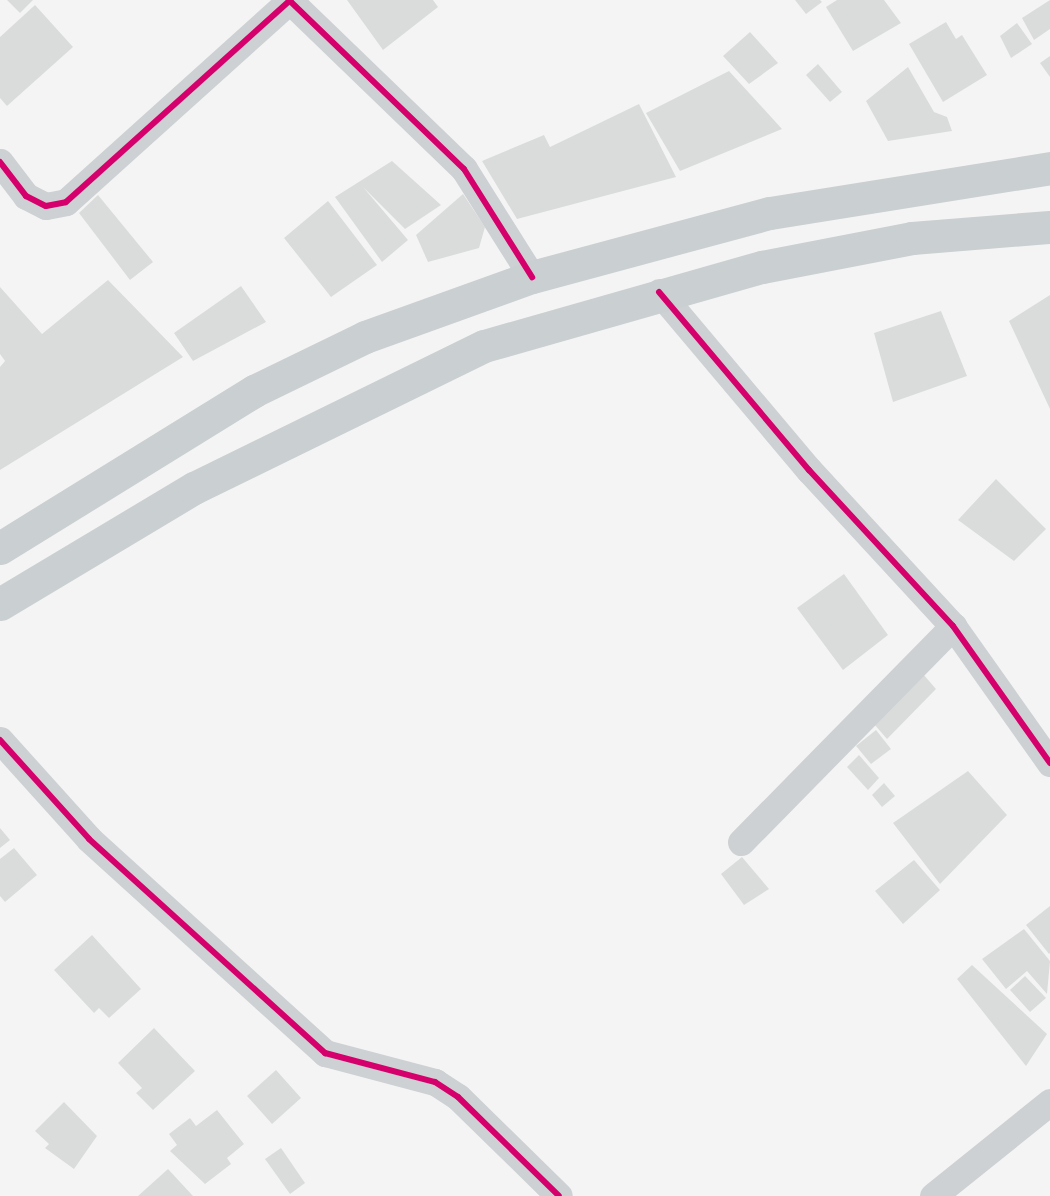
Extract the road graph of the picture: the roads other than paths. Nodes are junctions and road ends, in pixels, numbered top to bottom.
1 (290, 0) edge
2 (0, 162) edge
3 (1050, 168) edge
4 (1050, 227) edge
5 (532, 277) junction
6 (659, 292) junction
7 (0, 548) edge
8 (0, 604) edge
9 (953, 626) junction
10 (0, 740) edge
11 (1050, 763) edge
12 (741, 842) dead end
13 (1050, 1102) edge
14 (559, 1196) edge
15 (933, 1196) edge

1 - 2 street
1 - 5 street
3 - 5 main road
4 - 6 main road
5 - 7 main road
6 - 8 main road
6 - 9 street
9 - 11 street
9 - 12 street
10 - 14 street
13 - 15 street

